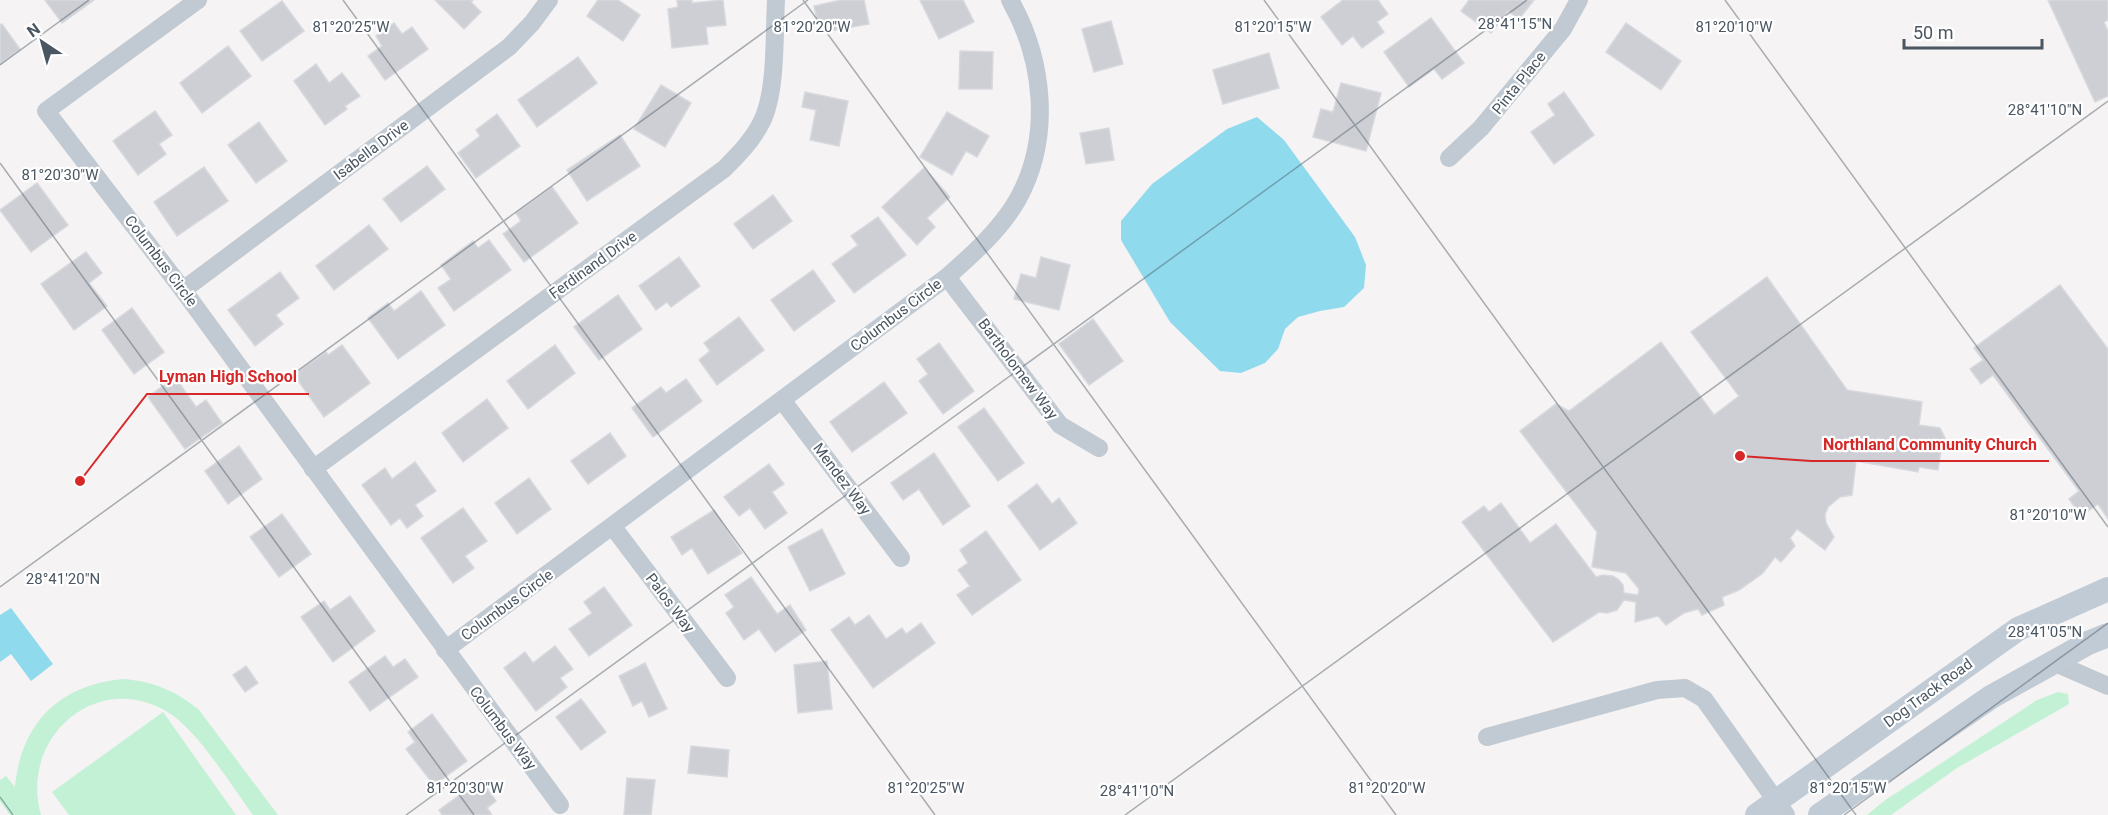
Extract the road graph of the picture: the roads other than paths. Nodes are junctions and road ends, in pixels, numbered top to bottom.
1 (198, 0) edge
2 (549, 0) edge
3 (776, 0) edge
4 (1010, 0) edge
5 (1579, 0) edge
6 (1449, 158) dead end
7 (947, 277) junction
8 (183, 290) junction
9 (782, 400) junction
10 (1099, 448) dead end
11 (313, 470) junction
12 (613, 527) junction
13 (901, 558) dead end
14 (2108, 589) edge
15 (2108, 635) edge
16 (445, 650) junction
17 (2053, 662) junction
18 (727, 678) dead end
19 (2108, 686) edge
20 (1487, 737) dead end
21 (560, 805) dead end
22 (1773, 811) edge
23 (1820, 815) edge

1 - 8 street, Columbus Circle
2 - 8 street, Isabella Drive
3 - 11 street, Ferdinand Drive
4 - 7 street, Columbus Circle
5 - 6 street, Pinta Place
7 - 9 street, Columbus Circle
7 - 10 street, Bartholomew Way
8 - 11 street, Columbus Circle
9 - 12 street, Columbus Circle
9 - 13 street, Mendez Way
11 - 16 street, Columbus Circle
12 - 16 street, Columbus Circle
12 - 18 street, Palos Way
14 - 22 main road, Dog Track Road
15 - 17 main road
16 - 21 street, Columbus Way
17 - 19 street
17 - 23 main road
20 - 22 street

